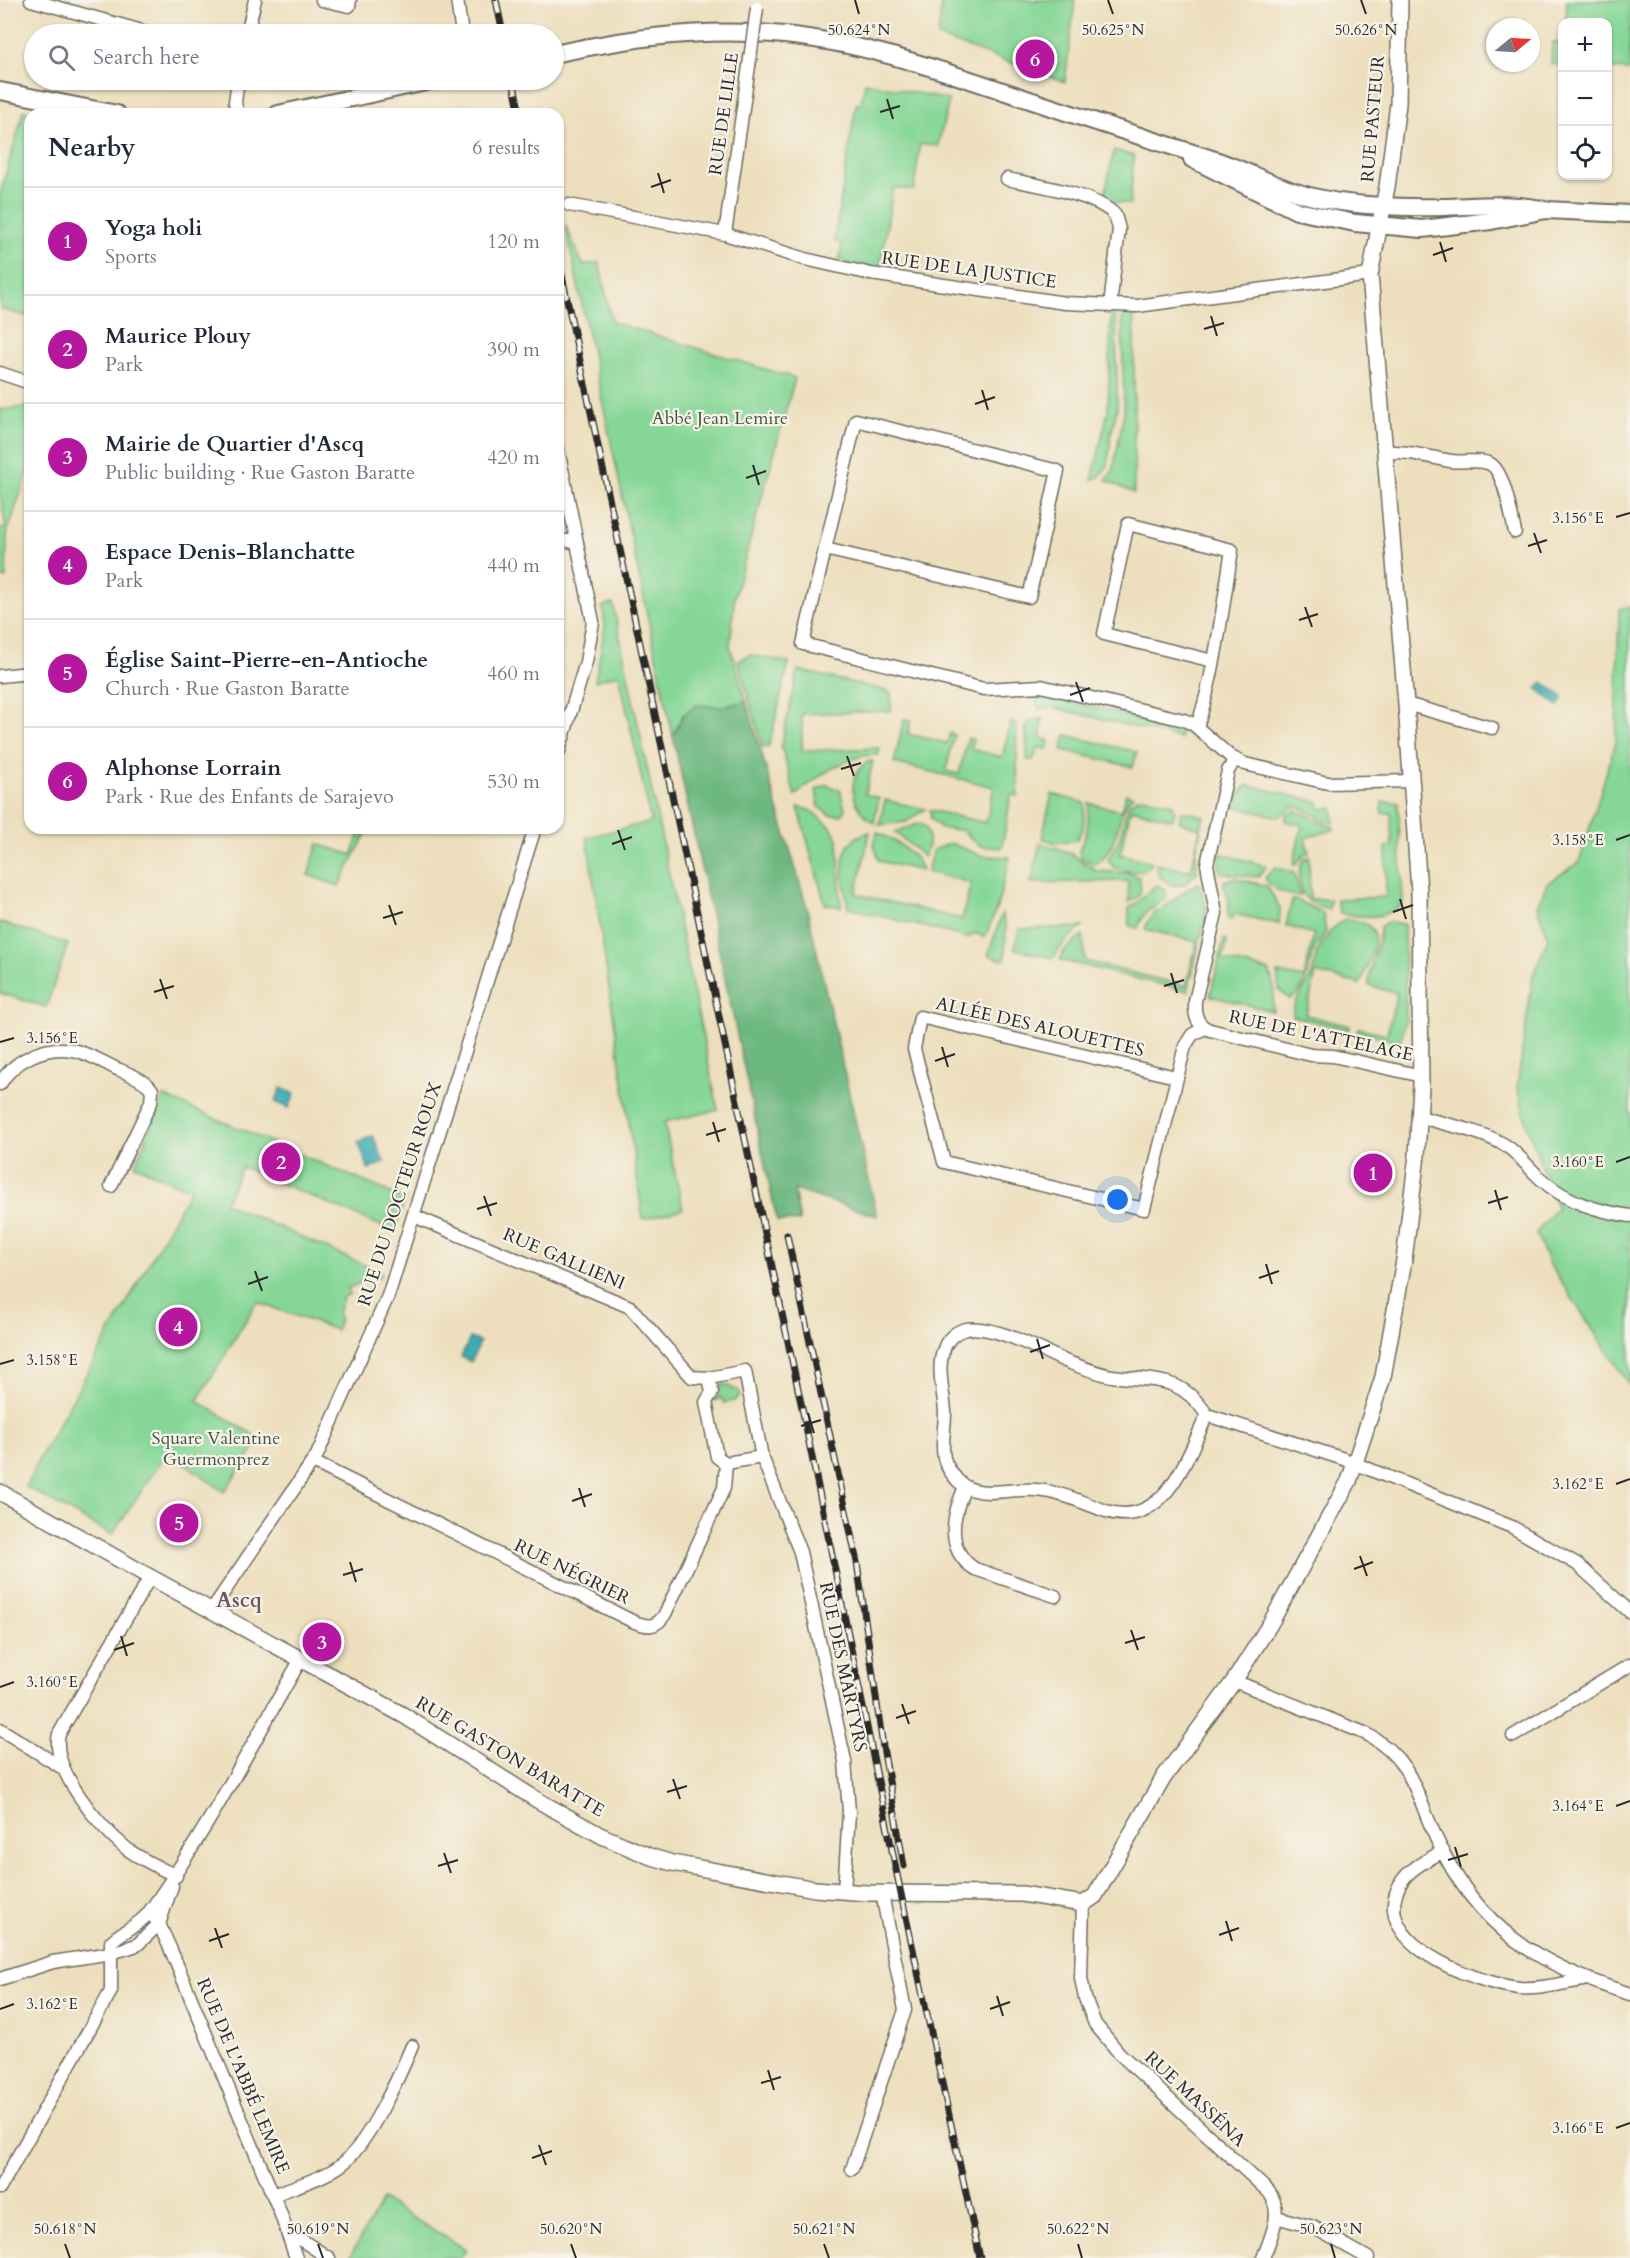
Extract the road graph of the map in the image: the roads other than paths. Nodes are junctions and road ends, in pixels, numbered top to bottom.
1 (31, 0) edge
2 (255, 0) edge
3 (322, 0) edge
4 (350, 0) edge
5 (457, 0) edge
6 (1400, 0) edge
7 (758, 4) edge
8 (117, 24) edge
9 (250, 24) edge
10 (461, 24) edge
11 (564, 52) edge
12 (236, 90) edge
13 (389, 90) edge
14 (0, 92) edge
15 (85, 108) edge
16 (236, 108) edge
17 (306, 108) edge
18 (1175, 150) junction
19 (1007, 179) dead end
20 (569, 205) dead end
21 (1384, 205) junction
22 (1546, 210) junction
23 (1630, 214) edge
24 (1379, 226) junction
25 (725, 234) junction
26 (1370, 275) junction
27 (1110, 306) junction
28 (0, 373) edge
29 (24, 381) edge
30 (1386, 452) junction
31 (564, 479) edge
32 (1515, 532) dead end
33 (564, 540) edge
34 (577, 543) junction
35 (825, 549) junction
36 (1214, 661) junction
37 (24, 674) edge
38 (0, 676) edge
39 (1406, 704) junction
40 (1197, 727) junction
41 (1492, 728) dead end
42 (564, 734) edge
43 (1235, 759) junction
44 (1412, 781) junction
45 (533, 834) edge
46 (1204, 1028) junction
47 (1422, 1076) junction
48 (1176, 1077) junction
49 (0, 1084) edge
50 (1420, 1117) junction
51 (111, 1186) dead end
52 (414, 1216) junction
53 (1630, 1216) edge
54 (709, 1378) junction
55 (1207, 1415) junction
56 (762, 1457) junction
57 (313, 1462) junction
58 (726, 1463) junction
59 (1356, 1465) junction
60 (965, 1486) junction
61 (0, 1492) edge
62 (150, 1577) junction
63 (1054, 1596) dead end
64 (212, 1611) junction
65 (1630, 1612) edge
66 (301, 1659) junction
67 (1630, 1665) edge
68 (1234, 1681) junction
69 (0, 1729) edge
70 (1513, 1736) dead end
71 (62, 1767) junction
72 (1443, 1851) junction
73 (176, 1876) junction
74 (844, 1892) junction
75 (882, 1894) junction
76 (1083, 1904) junction
77 (150, 1912) junction
78 (159, 1924) junction
79 (111, 1953) junction
80 (0, 1979) edge
81 (1584, 1980) junction
82 (1630, 1994) edge
83 (412, 2046) dead end
84 (852, 2169) dead end
85 (0, 2188) edge
86 (273, 2195) junction
87 (1276, 2217) junction
88 (288, 2235) junction
89 (296, 2258) edge
90 (328, 2258) edge
91 (1263, 2258) edge
92 (1368, 2258) edge

1 - 8 street
2 - 9 street
3 - 4 street
5 - 10 street
6 - 21 street, RUE PASTEUR
7 - 25 street, RUE DE LILLE, bridge
11 - 18 main road
12 - 16 street
13 - 17 main road
14 - 15 main road
18 - 21 main road
18 - 24 main road
19 - 27 street
20 - 25 street, RUE DE LA JUSTICE
21 - 22 main road
21 - 24 street, RUE PASTEUR
22 - 23 main road
22 - 24 main road
24 - 26 street, RUE PASTEUR
25 - 27 street, RUE DE LA JUSTICE
26 - 27 street, RUE DE LA JUSTICE
26 - 30 street, RUE PASTEUR
28 - 29 street
30 - 32 street
30 - 39 street, RUE PASTEUR
31 - 34 street
33 - 34 street
34 - 42 street
35 - 35 street
35 - 40 street
36 - 36 street
36 - 40 street
37 - 38 street
39 - 41 street
39 - 44 street, RUE PASTEUR
40 - 43 street
43 - 44 street
43 - 46 street, RUE DE L'ATTELAGE
44 - 47 street, RUE PASTEUR
45 - 52 street, RUE DU DOCTEUR ROUX
46 - 47 street, RUE DE L'ATTELAGE
46 - 48 street, ALLÉE DES ALOUETTES
47 - 50 street, RUE PASTEUR
48 - 48 street, ALLÉE DES ALOUETTES
49 - 51 street
50 - 53 street
50 - 59 street, RUE PASTEUR
52 - 54 street, RUE GALLIENI
52 - 57 street, RUE DU DOCTEUR ROUX
54 - 56 street, RUE DES MARTYRS
54 - 58 street
55 - 59 street
55 - 60 street
55 - 60 street
56 - 58 street
56 - 74 street, RUE DES MARTYRS
57 - 58 street, RUE NÉGRIER
57 - 64 street, RUE DU DOCTEUR ROUX
59 - 65 street
59 - 68 street, RUE PASTEUR
60 - 63 street
61 - 62 street, RUE GASTON BARATTE
62 - 64 street, RUE GASTON BARATTE
62 - 71 street
64 - 66 street, RUE GASTON BARATTE
66 - 73 street
66 - 74 street, RUE GASTON BARATTE
67 - 70 street
68 - 72 street
68 - 76 street, RUE PASTEUR
69 - 71 street
71 - 73 street
72 - 81 street
72 - 81 street
73 - 77 street
73 - 78 street
74 - 75 street, RUE GASTON BARATTE
75 - 76 street, RUE GASTON BARATTE
75 - 84 street
76 - 87 street, RUE MASSÉNA
77 - 78 street, RUE DE L'ABBÉ LEMIRE
77 - 79 street
78 - 79 street
78 - 86 street, RUE DE L'ABBÉ LEMIRE
79 - 80 street
79 - 85 street
81 - 82 street
83 - 86 street
86 - 88 street, RUE DE L'ABBÉ LEMIRE
87 - 91 street
87 - 92 street
88 - 89 street, RUE DE L'ABBÉ LEMIRE
88 - 90 street

